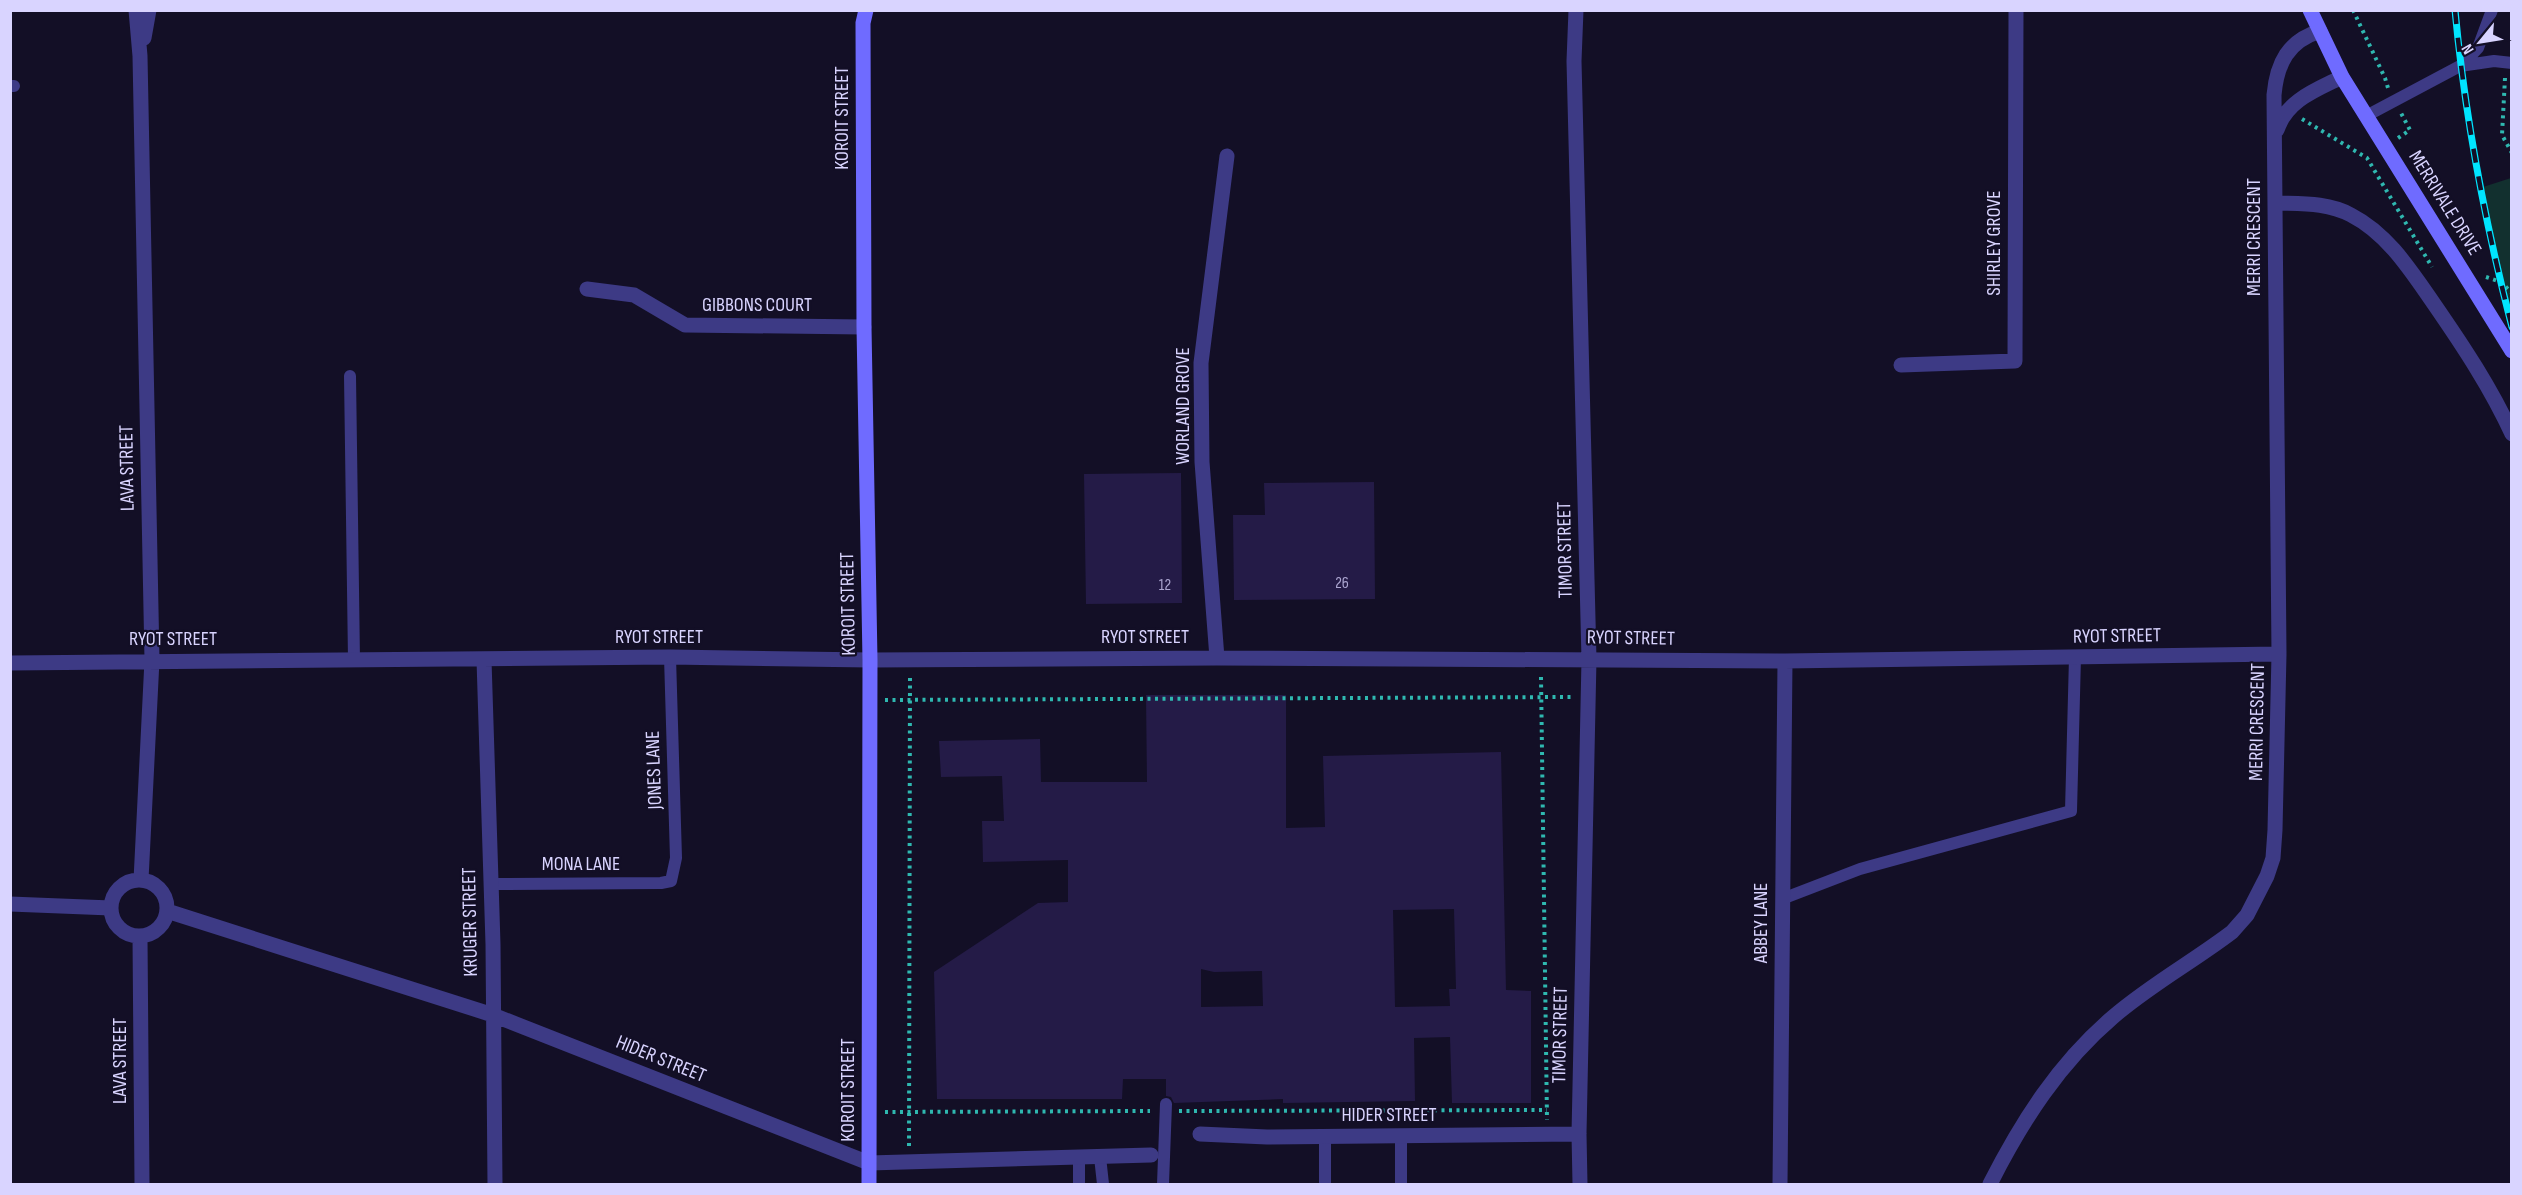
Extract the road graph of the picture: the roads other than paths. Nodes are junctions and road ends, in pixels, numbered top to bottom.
1 (136, 10) edge
2 (149, 10) edge
3 (2016, 10) edge
4 (2310, 10) edge
5 (2492, 10) edge
6 (863, 15) edge
7 (1574, 15) edge
8 (2320, 31) junction
9 (140, 56) junction
10 (2508, 63) edge
11 (2460, 66) junction
12 (2342, 77) junction
13 (2367, 116) junction
14 (2275, 145) junction
15 (1227, 156) dead end
16 (2274, 202) junction
17 (587, 289) dead end
18 (864, 327) junction
19 (2511, 351) edge
20 (1901, 365) dead end
21 (350, 376) dead end
22 (2511, 434) edge
23 (2279, 654) junction
24 (670, 657) junction
25 (2075, 657) junction
26 (1217, 658) junction
27 (1589, 659) junction
28 (152, 660) junction
29 (354, 660) junction
30 (484, 660) junction
31 (870, 660) junction
32 (1785, 661) junction
33 (10, 663) edge
34 (141, 880) junction
35 (671, 881) joint
36 (491, 884) junction
37 (1782, 899) junction
38 (10, 904) edge
39 (111, 908) junction
40 (167, 911) junction
41 (141, 937) junction
42 (492, 1015) junction
43 (1166, 1107) road end
44 (1200, 1134) dead end
45 (1579, 1134) junction
46 (1401, 1136) junction
47 (1325, 1137) junction
48 (1151, 1155) dead end
49 (1079, 1157) junction
50 (1100, 1157) junction
51 (869, 1163) junction
52 (142, 1185) edge
53 (495, 1185) edge
54 (869, 1185) edge
55 (1079, 1185) edge
56 (1103, 1185) edge
57 (1164, 1185) edge
58 (1325, 1185) edge
59 (1401, 1185) edge
60 (1580, 1185) edge
61 (1780, 1185) edge
62 (1990, 1185) edge

1 - 9 street, LAVA STREET
2 - 9 street, LAVA STREET
3 - 20 street, SHIRLEY GROVE
4 - 8 street, MERRIVALE DRIVE
5 - 11 lane
6 - 18 street, KOROIT STREET
7 - 27 street, TIMOR STREET
8 - 12 street, MERRIVALE DRIVE
8 - 14 street, MERRI CRESCENT
9 - 28 street, LAVA STREET
10 - 11 lane
11 - 13 lane
12 - 13 street, MERRIVALE DRIVE
12 - 14 street, MERRI CRESCENT
13 - 19 street, MERRIVALE DRIVE
14 - 16 street, MERRI CRESCENT
15 - 26 street, WORLAND GROVE
16 - 22 street
16 - 23 street, MERRI CRESCENT
17 - 18 street, GIBBONS COURT
18 - 31 street, KOROIT STREET
21 - 29 lane
23 - 25 street, RYOT STREET
23 - 62 street, MERRI CRESCENT
24 - 30 street, RYOT STREET
24 - 31 street, RYOT STREET
24 - 35 lane, JONES LANE
25 - 32 street, RYOT STREET
25 - 37 lane
26 - 27 street, RYOT STREET
26 - 31 street, RYOT STREET
27 - 32 street, RYOT STREET
27 - 45 street, TIMOR STREET
28 - 29 street, RYOT STREET
28 - 33 street, RYOT STREET
28 - 34 street, LAVA STREET
29 - 30 street, RYOT STREET
30 - 36 street, KRUGER STREET
31 - 51 street, KOROIT STREET
32 - 37 street, ABBEY LANE
34 - 39 street
34 - 40 street
35 - 36 lane, MONA LANE
36 - 42 street, KRUGER STREET
37 - 61 street, ABBEY LANE
38 - 39 street
39 - 41 street
40 - 41 street
40 - 42 street, HIDER STREET
41 - 52 street, LAVA STREET
42 - 51 street, HIDER STREET
42 - 53 street, KRUGER STREET
43 - 57 lane
44 - 47 street, HIDER STREET
45 - 46 street, HIDER STREET
45 - 60 street, TIMOR STREET
46 - 47 street, HIDER STREET
46 - 59 lane
47 - 58 lane
48 - 50 street, HIDER STREET
49 - 50 street, HIDER STREET
49 - 51 street, HIDER STREET
49 - 55 lane
50 - 56 lane
51 - 54 street, KOROIT STREET

